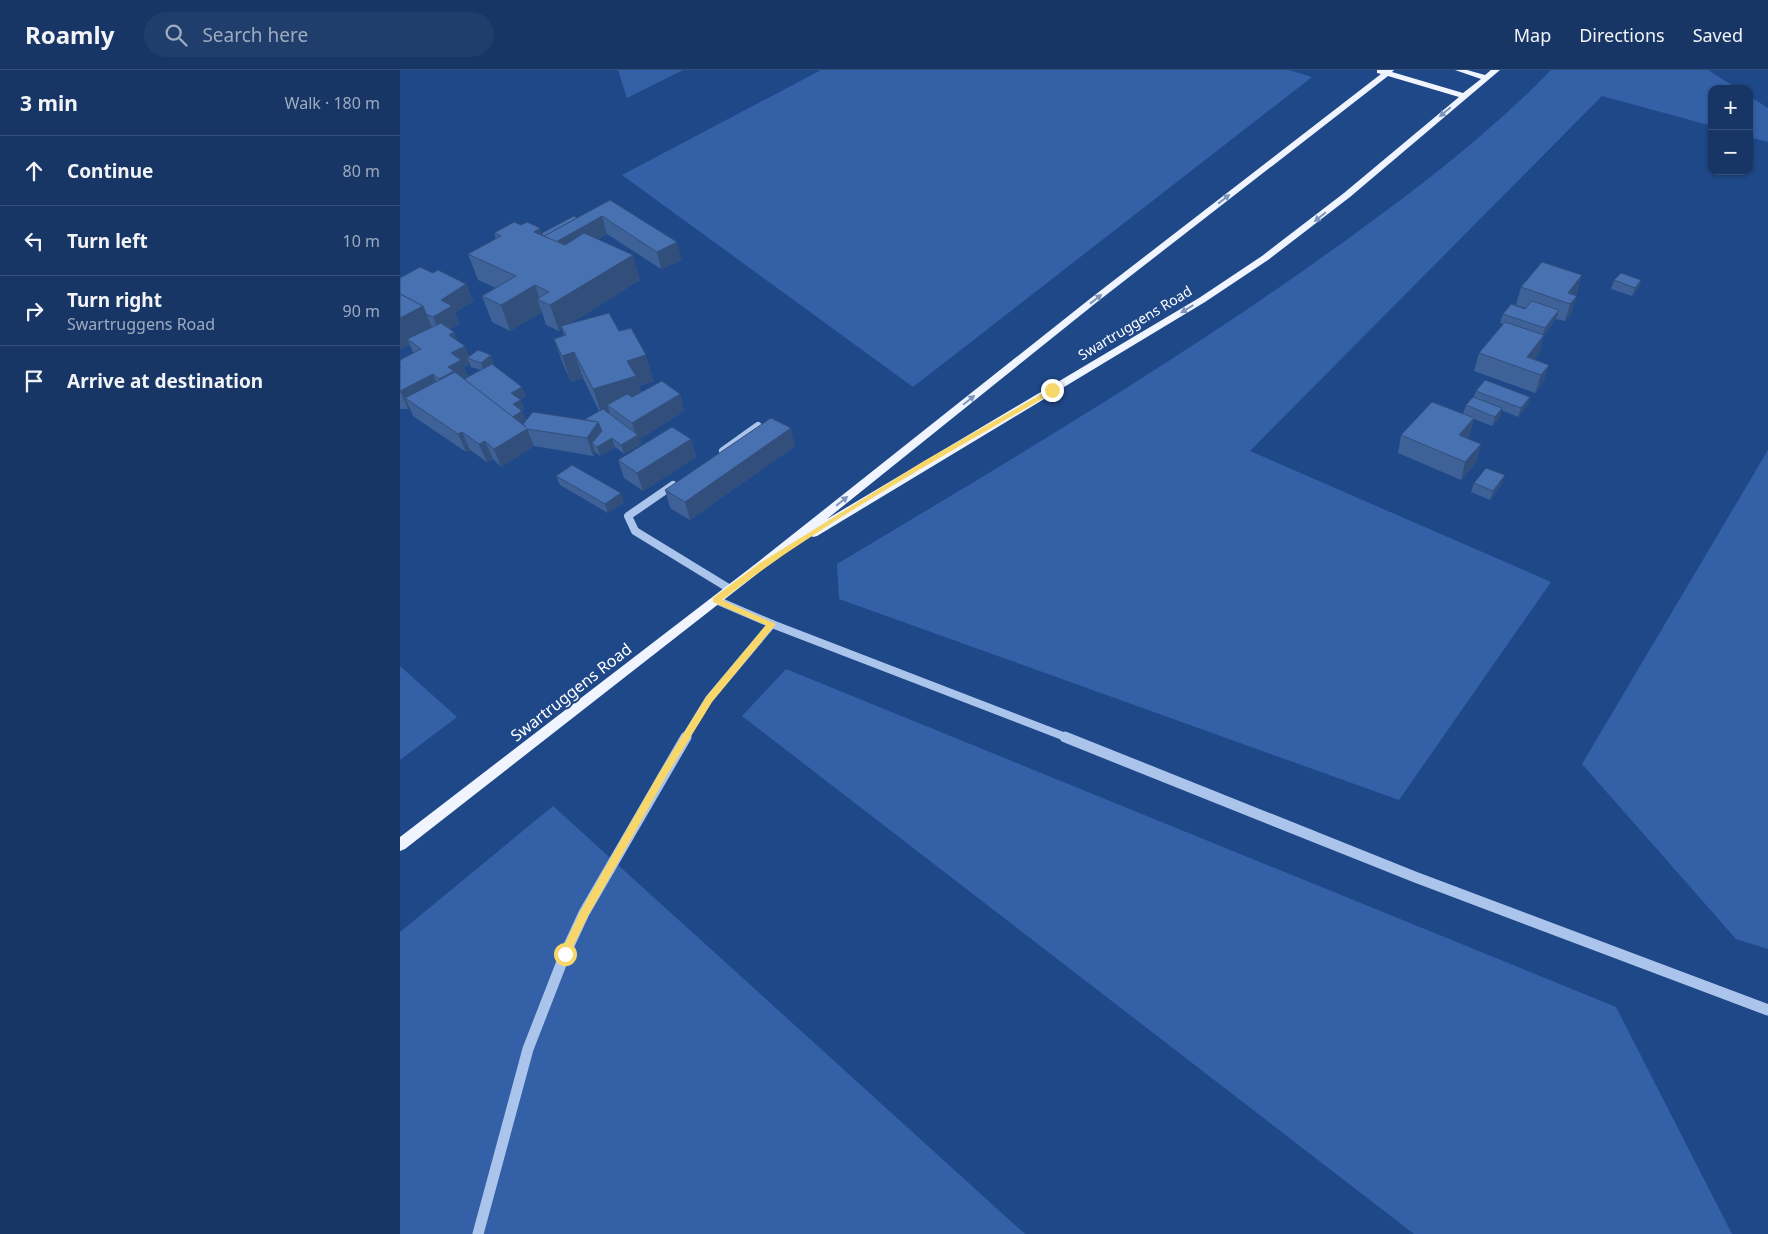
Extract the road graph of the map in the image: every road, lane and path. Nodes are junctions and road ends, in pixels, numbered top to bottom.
1 (1459, 70) edge
2 (1496, 70) edge
3 (1385, 71) edge
4 (1486, 78) junction
5 (1464, 96) junction
6 (758, 426) edge
7 (718, 454) edge
8 (677, 482) edge
9 (762, 564) junction
10 (730, 589) junction
11 (716, 600) junction
12 (772, 624) junction
13 (400, 845) edge
14 (1768, 1010) edge
15 (478, 1234) edge

1 - 4 main road
2 - 4 main road, Swartruggens Road
3 - 5 main road
9 -> 3 main road, Swartruggens Road
4 - 5 main road, Swartruggens Road
5 -> 9 main road, Swartruggens Road
6 - 7 lane
8 - 10 lane
9 - 10 main road, Swartruggens Road
10 - 11 main road, Swartruggens Road
11 - 12 lane
11 - 13 main road, Swartruggens Road
12 - 14 lane
12 - 15 lane

